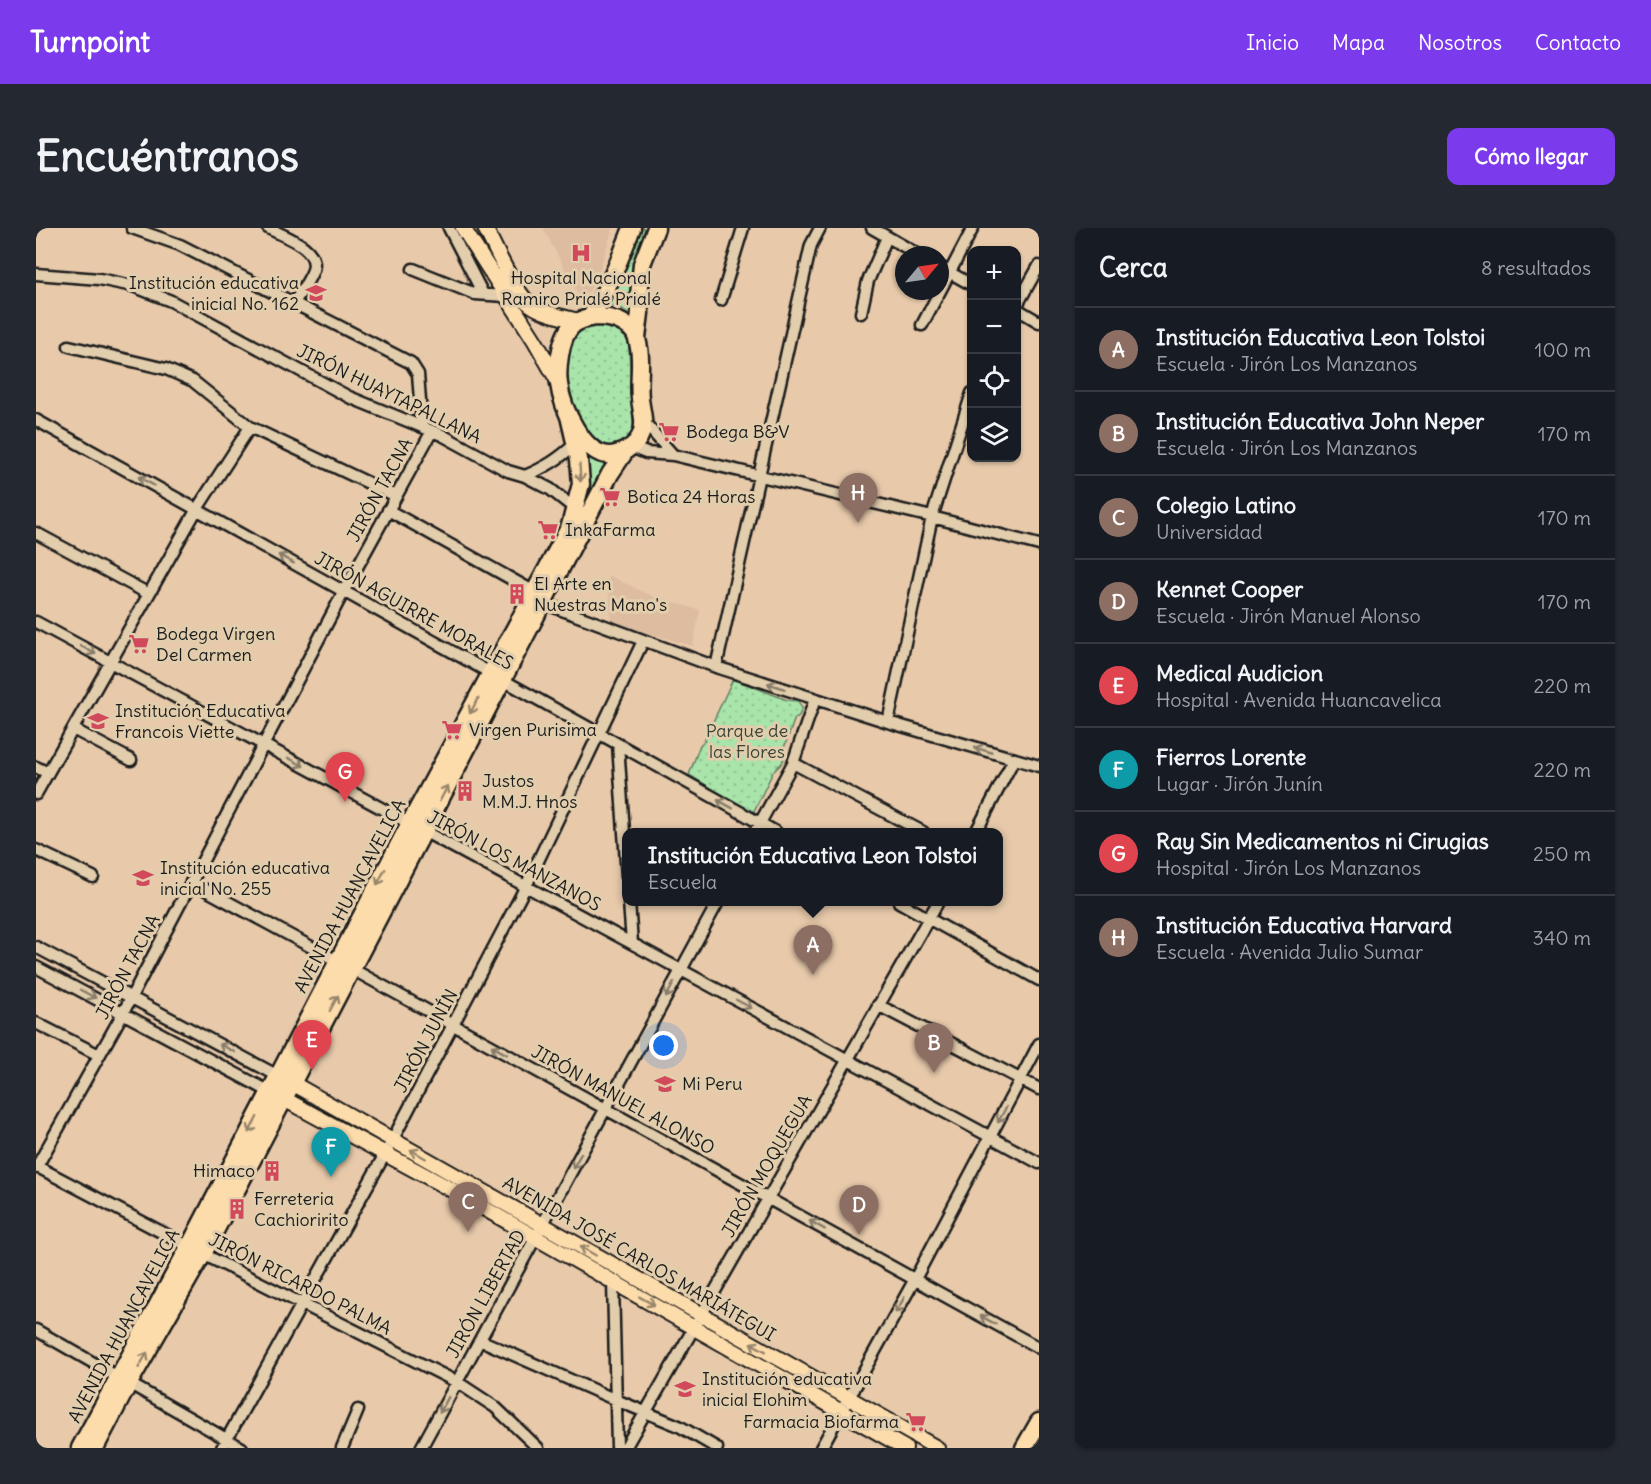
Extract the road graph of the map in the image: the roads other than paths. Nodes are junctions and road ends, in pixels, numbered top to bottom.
1 (132, 228) edge
2 (268, 228) edge
3 (449, 228) edge
4 (463, 228) edge
5 (485, 228) edge
6 (632, 228) edge
7 (656, 228) edge
8 (743, 228) edge
9 (820, 228) edge
10 (873, 228) edge
11 (973, 228) edge
12 (887, 237) junction
13 (903, 246) edge
14 (949, 264) edge
15 (1039, 266) edge
16 (412, 269) dead end
17 (949, 272) edge
18 (36, 274) edge
19 (967, 282) edge
20 (483, 294) junction
21 (505, 296) junction
22 (722, 300) dead end
23 (935, 300) edge
24 (1021, 300) edge
25 (294, 303) junction
26 (1021, 310) edge
27 (861, 313) dead end
28 (584, 320) junction
29 (1039, 322) edge
30 (922, 325) dead end
31 (637, 338) junction
32 (69, 346) dead end
33 (559, 383) junction
34 (967, 408) edge
35 (568, 416) junction
36 (36, 420) edge
37 (644, 422) junction
38 (250, 427) junction
39 (427, 429) junction
40 (575, 444) junction
41 (628, 449) junction
42 (673, 455) junction
43 (525, 476) junction
44 (759, 476) junction
45 (396, 496) junction
46 (197, 509) junction
47 (388, 510) junction
48 (581, 513) junction
49 (932, 517) junction
50 (36, 533) edge
51 (1039, 545) edge
52 (344, 591) junction
53 (149, 594) junction
54 (538, 597) junction
55 (36, 622) edge
56 (643, 641) junction
57 (110, 662) junction
58 (716, 667) junction
59 (497, 676) junction
60 (815, 699) junction
61 (888, 722) junction
62 (73, 729) junction
63 (600, 734) junction
64 (263, 744) junction
65 (618, 744) junction
66 (1014, 759) junction
67 (131, 760) dead end
68 (793, 763) junction
69 (1039, 766) edge
70 (36, 767) edge
71 (48, 773) junction
72 (36, 794) edge
73 (417, 827) junction
74 (624, 828) edge
75 (757, 828) edge
76 (915, 828) edge
77 (978, 828) edge
78 (36, 850) edge
79 (93, 877) dead end
80 (191, 882) junction
81 (526, 886) junction
82 (629, 906) edge
83 (716, 906) edge
84 (906, 906) edge
85 (936, 906) edge
86 (929, 918) junction
87 (632, 943) junction
88 (36, 947) edge
89 (345, 965) junction
90 (36, 967) edge
91 (681, 970) junction
92 (1039, 980) edge
93 (131, 998) junction
94 (878, 1005) junction
95 (123, 1013) junction
96 (36, 1023) edge
97 (453, 1025) junction
98 (1039, 1044) edge
99 (99, 1055) junction
100 (847, 1059) junction
101 (285, 1079) junction
102 (1021, 1079) junction
103 (1039, 1089) edge
104 (277, 1096) junction
105 (606, 1109) junction
106 (990, 1137) junction
107 (392, 1140) junction
108 (385, 1154) junction
109 (1039, 1163) edge
110 (36, 1167) edge
111 (767, 1198) junction
112 (543, 1225) junction
113 (536, 1238) junction
114 (196, 1250) junction
115 (915, 1279) junction
116 (613, 1282) junction
117 (302, 1304) junction
118 (700, 1314) junction
119 (693, 1327) junction
120 (36, 1330) edge
121 (480, 1340) junction
122 (1039, 1348) edge
123 (124, 1380) junction
124 (457, 1382) junction
125 (848, 1398) junction
126 (616, 1400) junction
127 (358, 1410) dead end
128 (646, 1411) junction
129 (840, 1411) junction
130 (1039, 1422) edge
131 (225, 1444) edge
132 (80, 1448) edge
133 (95, 1448) edge
134 (242, 1448) edge
135 (342, 1448) edge
136 (421, 1448) edge
137 (538, 1448) edge
138 (617, 1448) edge
139 (625, 1448) edge
140 (717, 1448) edge
141 (821, 1448) edge
142 (905, 1448) edge
143 (936, 1448) edge
144 (1024, 1448) edge

1 - 25 street
2 - 25 street
3 - 20 street
4 - 21 main road
5 - 28 main road
6 - 28 highway
7 - 31 highway
8 - 22 street
9 - 44 street
10 - 12 street
11 - 14 street
12 - 13 street
12 - 27 street
15 - 24 street
16 - 20 street
17 - 19 street
18 - 39 street, JIRÓN HUAYTAPALLANA
20 - 21 street
21 - 33 main road
23 - 30 street
25 - 39 street
26 - 29 street
28 - 31 highway
28 - 33 highway
31 - 37 highway
32 - 38 street
33 - 35 highway
34 - 49 street
35 - 40 highway, AVENIDA HUANCAVELICA
35 - 41 highway
46 -> 36 street, JIRÓN AGUIRRE MORALES
37 - 41 highway
37 - 42 street
38 - 45 street
38 - 46 street
39 - 43 street, JIRÓN HUAYTAPALLANA
39 - 45 street, JIRÓN TACNA
40 - 43 street
40 -> 48 highway, AVENIDA HUANCAVELICA
41 - 42 street
41 - 48 highway, AVENIDA HUANCAVELICA
42 - 44 street
43 - 48 street, JIRÓN HUAYTAPALLANA
44 - 49 street
44 - 58 street
45 - 47 street, JIRÓN TACNA
52 -> 46 street, JIRÓN AGUIRRE MORALES
46 - 53 street
47 - 52 street, JIRÓN TACNA
47 - 54 street
48 - 54 highway, AVENIDA HUANCAVELICA
49 - 51 street
49 - 61 street
50 - 53 street
52 - 59 street, JIRÓN AGUIRRE MORALES
52 - 64 street, JIRÓN TACNA
53 - 57 street
54 - 56 street
54 - 59 highway, AVENIDA HUANCAVELICA
55 -> 57 street, JIRÓN LOS MANZANOS
56 - 58 street
56 - 63 street, JIRÓN JUNÍN
57 - 62 street
57 - 64 street, JIRÓN LOS MANZANOS
60 -> 58 street
59 - 63 street, JIRÓN AGUIRRE MORALES
59 - 73 highway, AVENIDA HUANCAVELICA
60 - 61 street
60 - 68 street
66 -> 61 street
62 - 67 street
62 - 71 street
63 - 65 street, JIRÓN AGUIRRE MORALES
63 - 81 street, JIRÓN JUNÍN
64 -> 73 street, JIRÓN LOS MANZANOS
64 - 80 street, JIRÓN TACNA
65 - 74 street
75 -> 65 street, JIRÓN AGUIRRE MORALES
66 - 69 street
66 - 77 street
68 - 75 street
68 - 76 street
70 - 71 street
71 - 72 street
73 - 81 street, JIRÓN LOS MANZANOS
73 - 89 highway, AVENIDA HUANCAVELICA
78 - 79 street
80 - 89 street, JIRÓN MANUEL ALONSO
80 - 93 street, JIRÓN TACNA
81 - 87 street, JIRÓN LOS MANZANOS
81 - 97 street, JIRÓN JUNÍN
82 - 87 street
83 - 91 street, JIRÓN LIBERTAD
84 - 86 street
85 - 86 street, JIRÓN MOQUEGUA
86 - 92 street
86 - 94 street, JIRÓN MOQUEGUA
87 - 91 street, JIRÓN LOS MANZANOS
88 - 93 street
89 - 97 street, JIRÓN MANUEL ALONSO
89 - 101 highway, AVENIDA HUANCAVELICA
90 -> 95 street
91 -> 100 street, JIRÓN LOS MANZANOS
91 -> 105 street, JIRÓN LIBERTAD
93 - 95 street, JIRÓN TACNA
101 -> 93 street
94 - 100 street, JIRÓN MOQUEGUA
94 - 102 street
95 - 99 street, JIRÓN TACNA
95 - 104 street
96 - 99 street
105 -> 97 street, JIRÓN MANUEL ALONSO
97 - 107 street, JIRÓN JUNÍN
98 - 102 street
99 - 110 street, JIRÓN TACNA
100 - 106 street, JIRÓN LOS MANZANOS
100 - 111 street, JIRÓN MOQUEGUA
101 - 104 highway, AVENIDA HUANCAVELICA
101 - 107 main road, AVENIDA JOSÉ CARLOS MARIÁTEGUI
102 - 103 street
102 -> 106 street
104 - 108 main road, AVENIDA JOSÉ CARLOS MARIÁTEGUI
104 - 114 highway, AVENIDA HUANCAVELICA
105 - 111 street, JIRÓN MANUEL ALONSO
105 -> 112 street, JIRÓN LIBERTAD
106 - 109 street, JIRÓN LOS MANZANOS
106 - 115 street
107 - 108 street, JIRÓN JUNÍN
112 -> 107 main road, AVENIDA JOSÉ CARLOS MARIÁTEGUI
108 - 113 main road, AVENIDA JOSÉ CARLOS MARIÁTEGUI
108 - 117 street, JIRÓN JUNÍN
110 - 114 street, JIRÓN RICARDO PALMA
115 -> 111 street, JIRÓN MANUEL ALONSO
111 - 118 street, JIRÓN MOQUEGUA
112 - 113 street, JIRÓN LIBERTAD
118 -> 112 main road, AVENIDA JOSÉ CARLOS MARIÁTEGUI
113 - 116 main road, AVENIDA JOSÉ CARLOS MARIÁTEGUI
113 - 121 street, JIRÓN LIBERTAD
114 - 117 street, JIRÓN RICARDO PALMA
114 - 123 highway, AVENIDA HUANCAVELICA
122 -> 115 street, JIRÓN MANUEL ALONSO
115 -> 125 street
116 -> 119 main road, AVENIDA JOSÉ CARLOS MARIÁTEGUI
116 - 126 street
117 - 124 street, JIRÓN RICARDO PALMA
117 - 131 street, JIRÓN JUNÍN
118 - 119 street, JIRÓN MOQUEGUA
125 -> 118 main road, AVENIDA JOSÉ CARLOS MARIÁTEGUI
119 - 128 street, JIRÓN MOQUEGUA
119 - 129 main road, AVENIDA JOSÉ CARLOS MARIÁTEGUI
120 - 123 street
121 - 124 street, JIRÓN LIBERTAD
121 - 126 street
123 - 131 street
123 - 132 highway, AVENIDA HUANCAVELICA
123 - 133 highway, AVENIDA HUANCAVELICA
124 -> 136 street, JIRÓN LIBERTAD
124 - 137 street, JIRÓN RICARDO PALMA
125 - 129 street
125 - 143 main road, AVENIDA JOSÉ CARLOS MARIÁTEGUI
126 - 128 street
126 - 138 street
127 - 135 street
128 - 139 street, JIRÓN MOQUEGUA
128 - 140 street
129 - 141 street
129 - 142 main road, AVENIDA JOSÉ CARLOS MARIÁTEGUI
130 - 144 highway
131 - 134 street

